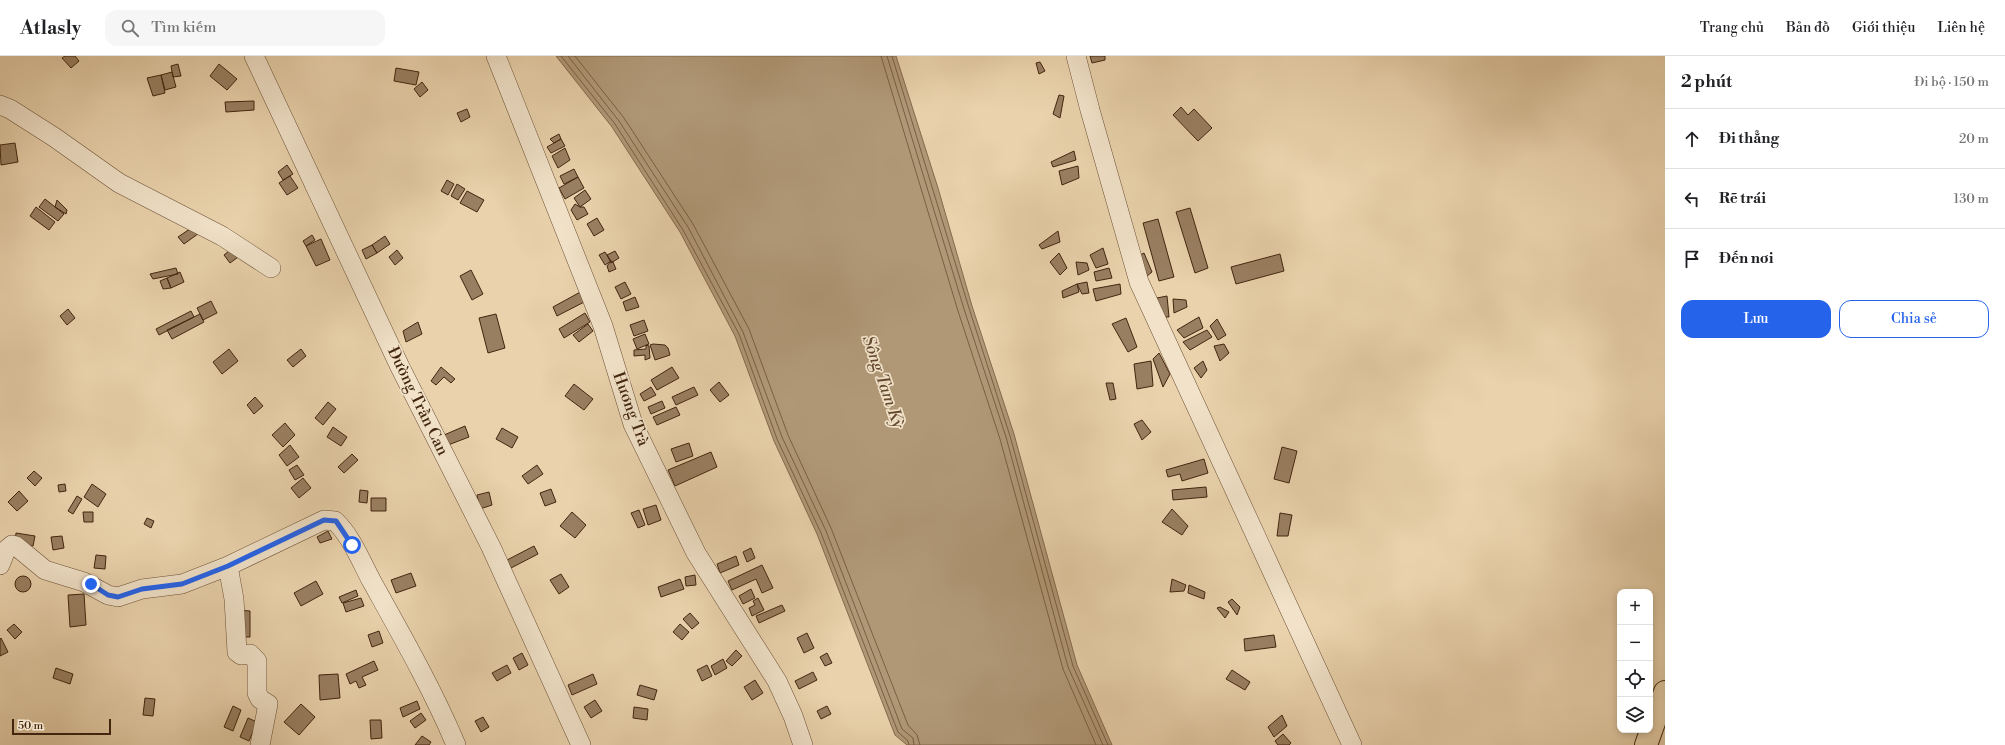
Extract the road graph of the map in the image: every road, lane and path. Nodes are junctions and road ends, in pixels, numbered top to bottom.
1 (254, 56) edge
2 (496, 56) edge
3 (1076, 56) edge
4 (0, 105) edge
5 (271, 268) dead end
6 (0, 564) edge
7 (228, 566) junction
8 (1665, 692) edge
9 (1665, 735) edge
10 (260, 745) edge
11 (456, 745) edge
12 (581, 745) edge
13 (803, 745) edge
14 (1352, 745) edge
15 (1646, 745) edge
16 (1662, 745) edge

1 - 12 street, Đường Trần Can
2 - 13 street, Hương Trà
3 - 14 street
4 - 5 street
6 - 7 street
7 - 10 street
7 - 11 street
8 - 15 highway
9 - 16 highway

